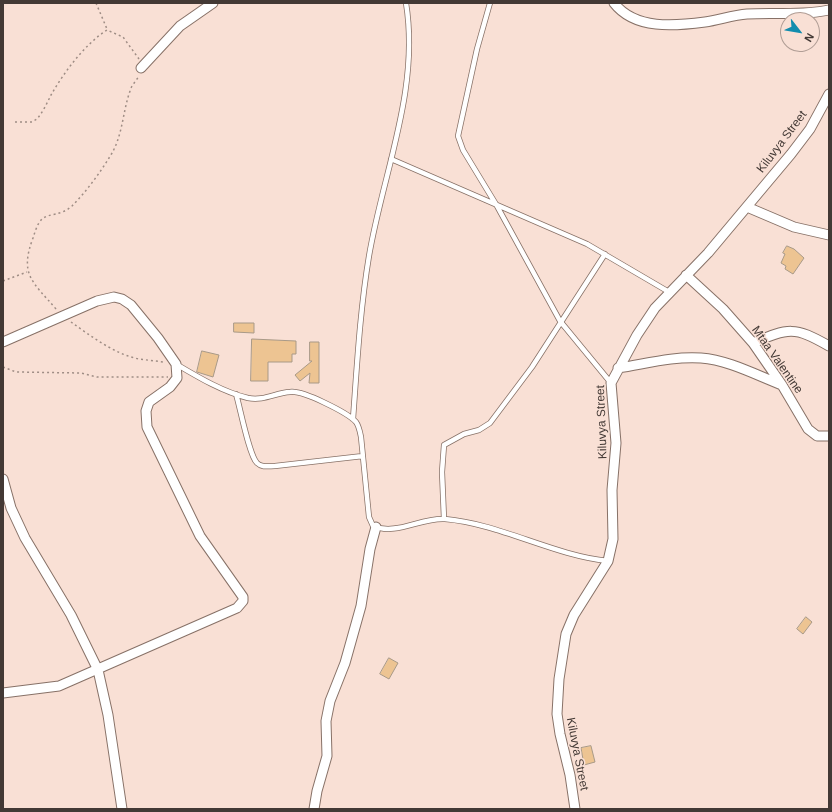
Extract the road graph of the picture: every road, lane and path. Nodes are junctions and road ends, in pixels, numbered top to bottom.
1 (96, 3) edge
2 (213, 3) edge
3 (406, 3) edge
4 (490, 3) edge
5 (614, 3) edge
6 (829, 10) edge
7 (107, 30) junction
8 (141, 68) junction
9 (829, 94) edge
10 (15, 122) dead end
11 (391, 159) junction
12 (497, 206) junction
13 (747, 207) junction
14 (829, 235) edge
15 (605, 254) junction
16 (27, 271) junction
17 (686, 275) junction
18 (3, 281) edge
19 (669, 292) junction
20 (63, 317) junction
21 (560, 321) junction
22 (3, 342) edge
23 (753, 342) junction
24 (829, 346) edge
25 (176, 364) junction
26 (3, 367) edge
27 (618, 368) junction
28 (177, 378) junction
29 (611, 383) junction
30 (782, 385) junction
31 (236, 394) junction
32 (352, 419) junction
33 (829, 436) edge
34 (363, 456) junction
35 (4, 485) edge
36 (444, 519) junction
37 (376, 527) junction
38 (608, 561) junction
39 (98, 670) junction
40 (3, 693) edge
41 (122, 809) edge
42 (314, 809) edge
43 (575, 809) edge

1 - 7 path
2 - 8 street
3 - 11 lane
4 - 12 lane
5 - 6 street
7 - 8 path
7 - 10 path
8 - 16 path
9 - 13 street, Kiluvya Street
11 - 12 lane
11 - 32 lane
12 - 15 lane
12 - 21 lane
13 - 14 street
13 - 17 street, Kiluvya Street
15 - 19 lane
15 - 21 lane
16 - 18 path
16 - 20 path
17 - 19 street, Kiluvya Street
17 - 23 street, Mtaa Valentine
19 - 27 street, Kiluvya Street
20 - 22 street
20 - 25 path
20 - 25 street
21 - 29 lane
21 - 36 lane
23 - 24 street
23 - 30 street, Mtaa Valentine
25 - 28 street
25 - 31 lane
26 - 28 path
27 - 29 street, Kiluvya Street
27 - 30 street
28 - 39 street
29 - 38 street, Kiluvya Street
30 - 33 street, Mtaa Valentine
31 - 32 lane
31 - 34 lane
32 - 34 lane
34 - 37 lane
35 - 39 street
36 - 37 lane
36 - 38 lane
37 - 42 street
38 - 43 street, Kiluvya Street
39 - 40 street
39 - 41 street

